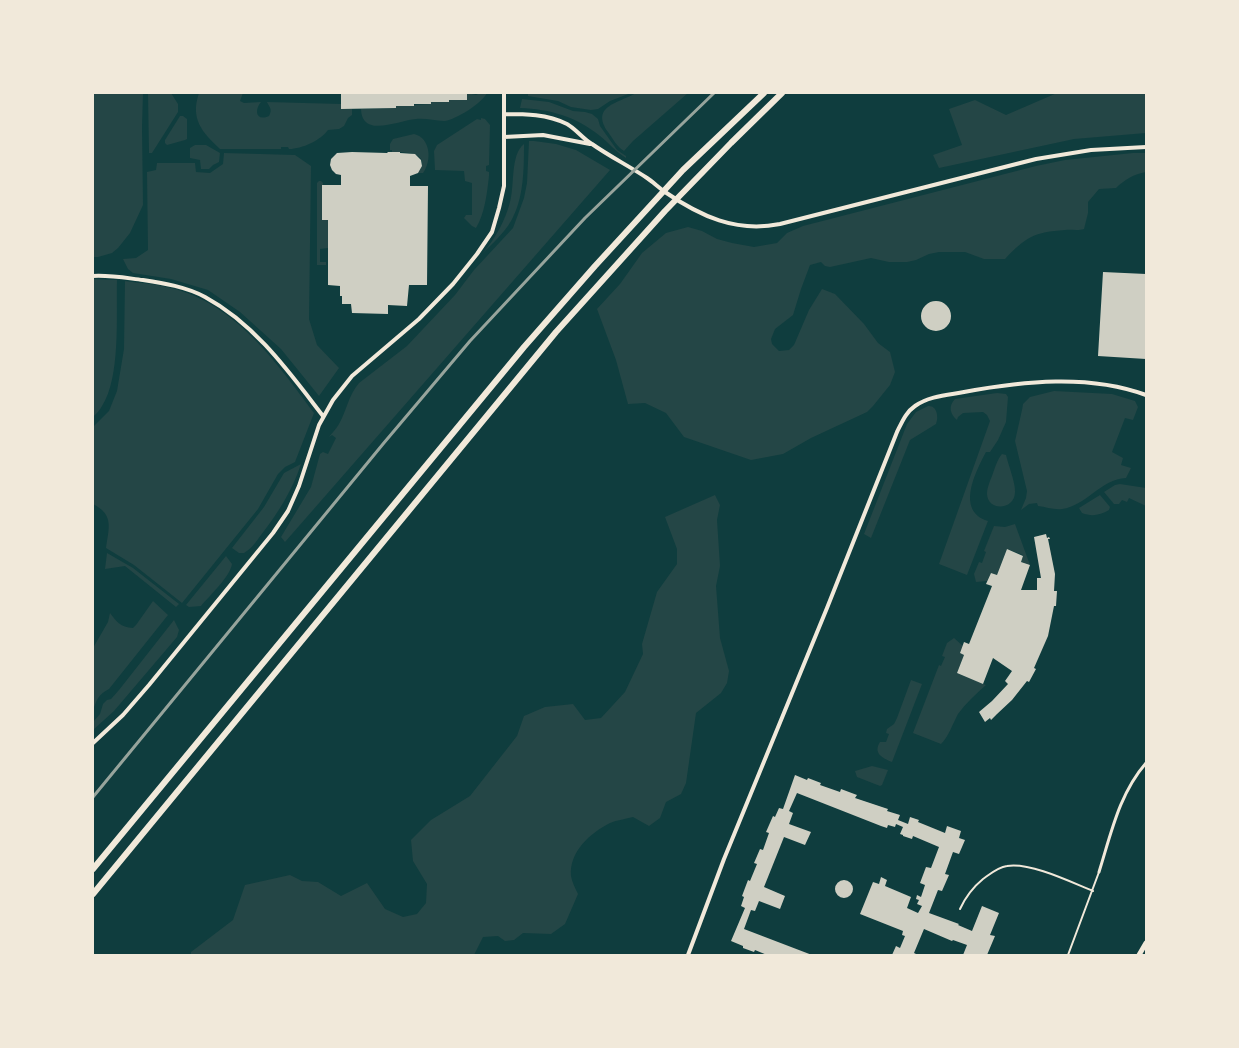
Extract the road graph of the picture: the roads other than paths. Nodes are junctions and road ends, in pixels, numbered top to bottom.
1 (504, 93) edge
2 (764, 93) edge
3 (782, 93) edge
4 (504, 114) junction
5 (504, 137) junction
6 (591, 144) junction
7 (1146, 147) edge
8 (664, 191) junction
9 (677, 199) junction
10 (93, 276) edge
11 (1146, 395) edge
12 (323, 417) junction
13 (93, 743) edge
14 (1146, 763) edge
15 (93, 869) edge
16 (1099, 872) joint
17 (1093, 891) junction
18 (93, 894) edge
19 (960, 909) dead end
20 (1146, 943) edge
21 (688, 955) edge
22 (1068, 955) edge
23 (1139, 955) edge

1 - 4 street
2 - 8 main road
3 - 9 main road
4 - 5 street
4 - 6 street
5 - 6 street
5 - 12 street
6 - 8 street
7 - 9 street
8 - 9 street
8 - 15 main road
9 - 18 main road
10 - 12 street
11 - 21 street
12 - 13 street
14 - 16 street
16 - 17 lane
17 - 19 lane
17 - 22 lane
20 - 23 main road

